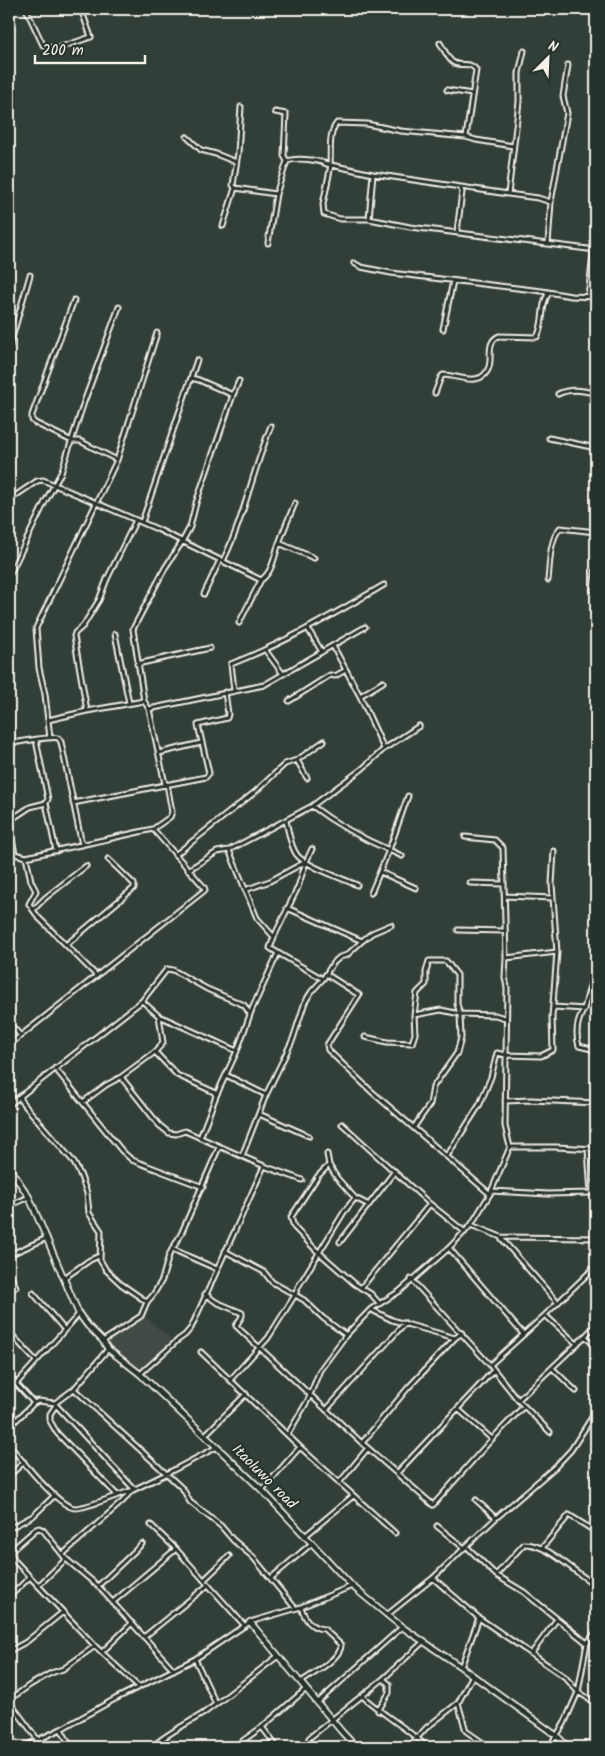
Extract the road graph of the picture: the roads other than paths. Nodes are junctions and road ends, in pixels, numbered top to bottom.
1 (26, 9) edge
2 (81, 9) edge
3 (440, 44) dead end
4 (524, 51) dead end
5 (568, 65) dead end
6 (447, 90) dead end
7 (472, 94) junction
8 (241, 107) dead end
9 (275, 112) dead end
10 (187, 137) dead end
11 (466, 137) junction
12 (513, 146) junction
13 (287, 161) junction
14 (236, 162) junction
15 (331, 165) junction
16 (373, 174) junction
17 (460, 186) junction
18 (235, 188) junction
19 (276, 194) junction
20 (508, 194) junction
21 (551, 202) junction
22 (368, 219) junction
23 (222, 226) dead end
24 (457, 232) junction
25 (596, 232) edge
26 (268, 243) dead end
27 (548, 244) junction
28 (595, 249) edge
29 (354, 263) dead end
30 (30, 275) dead end
31 (453, 281) junction
32 (548, 293) junction
33 (588, 296) junction
34 (596, 297) edge
35 (74, 300) dead end
36 (119, 307) dead end
37 (443, 329) dead end
38 (157, 334) dead end
39 (9, 348) edge
40 (197, 360) dead end
41 (191, 378) junction
42 (239, 381) dead end
43 (435, 393) dead end
44 (558, 394) dead end
45 (596, 394) edge
46 (233, 395) junction
47 (272, 426) dead end
48 (550, 438) dead end
49 (72, 441) junction
50 (596, 448) edge
51 (117, 460) junction
52 (56, 484) junction
53 (9, 500) edge
54 (98, 502) junction
55 (294, 503) dead end
56 (136, 520) junction
57 (142, 522) junction
58 (596, 532) edge
59 (182, 542) junction
60 (279, 543) junction
61 (314, 558) dead end
62 (221, 560) junction
63 (596, 565) edge
64 (9, 576) edge
65 (261, 580) junction
66 (548, 580) dead end
67 (384, 585) dead end
68 (593, 590) dead end
69 (204, 594) dead end
70 (239, 623) dead end
71 (365, 627) dead end
72 (308, 629) junction
73 (115, 634) dead end
74 (333, 646) junction
75 (210, 648) dead end
76 (266, 651) junction
77 (322, 652) junction
78 (137, 664) junction
79 (346, 670) junction
80 (283, 674) junction
81 (383, 682) dead end
82 (234, 690) junction
83 (224, 692) junction
84 (360, 696) junction
85 (144, 701) junction
86 (289, 701) dead end
87 (129, 703) junction
88 (149, 709) junction
89 (86, 711) junction
90 (9, 717) edge
91 (48, 720) junction
92 (419, 726) dead end
93 (50, 738) junction
94 (36, 740) junction
95 (324, 740) dead end
96 (11, 743) edge
97 (201, 743) junction
98 (384, 749) junction
99 (159, 753) junction
100 (297, 760) junction
101 (307, 778) dead end
102 (166, 784) junction
103 (408, 796) dead end
104 (46, 803) junction
105 (73, 803) junction
106 (312, 806) junction
107 (9, 811) edge
108 (9, 821) edge
109 (286, 821) junction
110 (153, 829) junction
111 (465, 837) dead end
112 (82, 845) junction
113 (312, 849) dead end
114 (229, 850) junction
115 (388, 850) junction
116 (554, 850) dead end
117 (56, 851) junction
118 (15, 854) junction
119 (9, 855) edge
120 (175, 855) junction
121 (402, 856) dead end
122 (26, 857) junction
123 (108, 859) dead end
124 (306, 862) junction
125 (86, 866) dead end
126 (188, 870) junction
127 (380, 872) junction
128 (470, 883) dead end
129 (504, 884) junction
130 (357, 885) dead end
131 (416, 888) dead end
132 (245, 890) junction
133 (371, 893) dead end
134 (504, 896) junction
135 (553, 898) junction
136 (288, 908) junction
137 (33, 910) junction
138 (391, 925) dead end
139 (458, 930) dead end
140 (505, 931) junction
141 (274, 937) junction
142 (362, 941) junction
143 (66, 945) junction
144 (557, 952) junction
145 (278, 953) junction
146 (596, 956) edge
147 (506, 958) junction
148 (595, 970) edge
149 (326, 974) junction
150 (96, 976) junction
151 (323, 979) junction
152 (142, 1001) junction
153 (584, 1009) junction
154 (250, 1014) junction
155 (460, 1014) junction
156 (414, 1015) junction
157 (159, 1016) junction
158 (552, 1017) junction
159 (506, 1018) junction
160 (9, 1023) edge
161 (21, 1036) junction
162 (365, 1037) dead end
163 (9, 1045) edge
164 (596, 1050) edge
165 (237, 1051) junction
166 (155, 1052) junction
167 (506, 1055) junction
168 (55, 1068) junction
169 (226, 1075) junction
170 (122, 1076) junction
171 (266, 1095) junction
172 (21, 1096) junction
173 (216, 1096) junction
174 (505, 1101) junction
175 (83, 1102) junction
176 (596, 1103) edge
177 (9, 1105) edge
178 (259, 1114) junction
179 (342, 1124) dead end
180 (414, 1127) junction
181 (309, 1136) dead end
182 (200, 1138) junction
183 (219, 1147) junction
184 (510, 1147) junction
185 (588, 1149) junction
186 (596, 1149) edge
187 (327, 1154) dead end
188 (242, 1156) junction
189 (447, 1156) junction
190 (329, 1165) junction
191 (264, 1166) junction
192 (9, 1167) edge
193 (396, 1171) junction
194 (302, 1180) dead end
195 (203, 1187) junction
196 (490, 1192) junction
197 (591, 1193) junction
198 (596, 1194) edge
199 (29, 1197) junction
200 (354, 1198) junction
201 (430, 1204) junction
202 (369, 1205) junction
203 (9, 1206) edge
204 (471, 1226) junction
205 (465, 1232) junction
206 (501, 1237) junction
207 (47, 1238) junction
208 (596, 1238) edge
209 (340, 1242) dead end
210 (449, 1248) junction
211 (172, 1249) junction
212 (225, 1251) junction
213 (320, 1252) junction
214 (9, 1255) edge
215 (99, 1256) junction
216 (596, 1266) edge
217 (216, 1269) junction
218 (9, 1272) edge
219 (64, 1278) junction
220 (411, 1279) junction
221 (16, 1288) dead end
222 (360, 1288) junction
223 (33, 1293) dead end
224 (205, 1294) junction
225 (295, 1295) junction
226 (147, 1302) junction
227 (556, 1302) junction
228 (380, 1304) junction
229 (371, 1309) junction
230 (79, 1314) junction
231 (545, 1315) junction
232 (405, 1323) junction
233 (596, 1325) edge
234 (64, 1329) junction
235 (9, 1332) edge
236 (462, 1333) junction
237 (523, 1334) junction
238 (346, 1335) junction
239 (585, 1336) junction
240 (455, 1338) junction
241 (103, 1341) junction
242 (577, 1344) junction
243 (259, 1347) junction
244 (596, 1347) edge
245 (108, 1350) junction
246 (201, 1352) dead end
247 (36, 1361) junction
248 (490, 1365) junction
249 (552, 1368) junction
250 (494, 1370) junction
251 (140, 1374) junction
252 (9, 1376) edge
253 (230, 1380) junction
254 (16, 1384) junction
255 (74, 1389) junction
256 (576, 1391) dead end
257 (246, 1394) junction
258 (310, 1396) junction
259 (518, 1400) junction
260 (34, 1403) junction
261 (56, 1404) junction
262 (524, 1406) junction
263 (458, 1409) junction
264 (326, 1410) junction
265 (596, 1411) edge
266 (9, 1428) edge
267 (550, 1432) dead end
268 (288, 1434) junction
269 (205, 1436) junction
270 (492, 1440) junction
271 (362, 1444) junction
272 (9, 1445) edge
273 (217, 1447) junction
274 (300, 1447) junction
275 (368, 1448) junction
276 (24, 1462) junction
277 (397, 1473) junction
278 (166, 1474) junction
279 (9, 1476) edge
280 (339, 1483) junction
281 (132, 1490) junction
282 (262, 1490) junction
283 (117, 1495) junction
284 (54, 1496) junction
285 (353, 1496) junction
286 (476, 1500) dead end
287 (496, 1518) junction
288 (151, 1525) dead end
289 (437, 1526) dead end
290 (12, 1527) dead end
291 (596, 1532) edge
292 (395, 1533) dead end
293 (305, 1537) junction
294 (142, 1544) dead end
295 (312, 1544) junction
296 (465, 1547) junction
297 (541, 1548) junction
298 (176, 1549) junction
299 (10, 1552) edge
300 (63, 1554) junction
301 (229, 1556) dead end
302 (66, 1559) junction
303 (496, 1575) junction
304 (30, 1577) junction
305 (271, 1578) junction
306 (433, 1578) junction
307 (204, 1580) junction
308 (39, 1585) junction
309 (208, 1585) junction
310 (596, 1585) edge
311 (98, 1586) junction
312 (352, 1586) junction
313 (9, 1597) edge
314 (114, 1602) junction
315 (301, 1606) junction
316 (295, 1608) junction
317 (63, 1612) junction
318 (388, 1615) junction
319 (479, 1618) junction
320 (557, 1619) junction
321 (250, 1622) junction
322 (132, 1623) junction
323 (245, 1626) junction
324 (402, 1627) junction
325 (596, 1632) edge
326 (144, 1636) junction
327 (423, 1642) junction
328 (587, 1643) junction
329 (95, 1646) junction
330 (9, 1651) edge
331 (102, 1652) junction
332 (531, 1654) junction
333 (278, 1656) junction
334 (195, 1659) junction
335 (461, 1667) junction
336 (174, 1670) junction
337 (473, 1676) junction
338 (383, 1679) junction
339 (301, 1682) junction
340 (139, 1687) junction
341 (306, 1689) junction
342 (578, 1692) junction
343 (362, 1696) junction
344 (9, 1701) edge
345 (318, 1702) junction
346 (458, 1703) junction
347 (216, 1704) junction
348 (596, 1704) edge
349 (378, 1710) junction
350 (332, 1719) junction
351 (262, 1727) junction
352 (61, 1729) junction
353 (557, 1736) junction
354 (418, 1738) junction
355 (38, 1740) junction
356 (23, 1747) edge
357 (71, 1747) edge
358 (152, 1747) edge
359 (234, 1747) edge
360 (277, 1747) edge
361 (307, 1747) edge
362 (356, 1747) edge
363 (409, 1747) edge
364 (427, 1747) edge
365 (489, 1747) edge
366 (552, 1747) edge
367 (568, 1747) edge

1 - 2 street
3 - 7 street
4 - 12 street
5 - 21 street
6 - 7 street
7 - 11 street
8 - 14 street
9 - 13 street
10 - 14 street
11 - 12 street
11 - 15 street
12 - 20 street
13 - 15 street
13 - 19 street
14 - 18 street
15 - 16 street
15 - 22 street
16 - 17 street
16 - 22 street
17 - 20 street
17 - 24 street
18 - 19 street
18 - 23 street
19 - 26 street
20 - 21 street
21 - 27 street
22 - 24 street
24 - 27 street
25 - 28 street
27 - 28 street
28 - 33 street
29 - 31 street
30 - 39 street
31 - 32 street
31 - 37 street
32 - 33 street
32 - 43 street
33 - 34 street
35 - 49 street
36 - 49 street
38 - 51 street
40 - 41 street
41 - 46 street
41 - 57 street
42 - 46 street
44 - 45 street
46 - 59 street
47 - 62 street
48 - 50 street
49 - 51 street
49 - 52 street
51 - 54 street
52 - 53 street
52 - 54 street
52 - 64 street
54 - 56 street
54 - 91 street
55 - 60 street
56 - 57 street
56 - 89 street
57 - 59 street
58 - 66 street
59 - 62 street
59 - 78 street
60 - 61 street
60 - 65 street
62 - 65 street
62 - 69 street
63 - 68 street
65 - 70 street
67 - 72 street
71 - 74 street
72 - 76 street
72 - 77 street
73 - 87 street
74 - 77 street
74 - 79 street
75 - 78 street
76 - 80 street
76 - 82 street
77 - 80 street
78 - 85 street
79 - 84 street
79 - 86 street
80 - 82 street
81 - 84 street
82 - 83 street
83 - 88 street
83 - 97 street
84 - 98 street
85 - 87 street
85 - 88 street
87 - 89 street
88 - 99 street
89 - 91 street
90 - 96 street
91 - 93 street
92 - 98 street
93 - 94 street
93 - 105 street
94 - 96 street
94 - 104 street
95 - 100 street
97 - 99 street
97 - 102 street
98 - 106 street
99 - 102 street
100 - 101 street
100 - 120 street
102 - 105 street
102 - 110 street
103 - 115 street
104 - 108 street
104 - 117 street
105 - 112 street
106 - 109 street
106 - 115 street
107 - 108 street
108 - 118 street
109 - 114 street
109 - 124 street
110 - 112 street
110 - 120 street
111 - 129 street
112 - 117 street
113 - 124 street
114 - 126 street
114 - 132 street
115 - 121 street
115 - 127 street
116 - 135 street
117 - 122 street
118 - 119 street
118 - 122 street
120 - 126 street
122 - 137 street
123 - 143 street
124 - 130 street
124 - 132 street
124 - 136 street
125 - 137 street
126 - 150 street
127 - 131 street
127 - 133 street
128 - 129 street
129 - 134 street
132 - 141 street
134 - 135 street
134 - 140 street
135 - 144 street
136 - 141 street
136 - 142 street
137 - 143 street
138 - 142 street
139 - 140 street
140 - 147 street
141 - 145 street
142 - 149 street
143 - 150 street
144 - 147 street
144 - 158 street
145 - 151 street
145 - 154 street
146 - 148 street
147 - 159 street
148 - 153 street
149 - 151 street
149 - 180 street
150 - 161 street
151 - 171 street
152 - 154 street
152 - 157 street
152 - 168 street
153 - 158 street
153 - 164 street
154 - 165 street
155 - 156 street
155 - 156 street
155 - 159 street
155 - 180 street
156 - 162 street
157 - 165 street
157 - 166 street
158 - 167 street
159 - 167 street
160 - 161 street
161 - 163 street
165 - 169 street
166 - 170 street
166 - 173 street
167 - 174 street
167 - 189 street
168 - 172 street
168 - 175 street
169 - 171 street
169 - 173 street
170 - 175 street
170 - 182 street
171 - 178 street
172 - 177 street
172 - 215 street
173 - 182 street
174 - 176 street
174 - 184 street
175 - 195 street
178 - 181 street
178 - 188 street
179 - 193 street
180 - 189 street
182 - 183 street
183 - 188 street
183 - 195 street
184 - 185 street
184 - 196 street
185 - 186 street
185 - 197 street
187 - 190 street
188 - 191 street
189 - 196 street
190 - 200 street
190 - 213 street
191 - 194 street
191 - 212 street
192 - 199 street, Itaoluwo road
193 - 201 street
193 - 202 street
195 - 211 street
196 - 197 street
196 - 204 street
197 - 198 street
199 - 203 street
199 - 207 street, Itaoluwo road
200 - 202 street
200 - 213 street
201 - 205 street
201 - 222 street
202 - 209 street
204 - 205 street
204 - 206 street
205 - 210 street
206 - 208 street
206 - 227 street
207 - 214 street
207 - 219 street, Itaoluwo road
210 - 220 street
210 - 237 street
211 - 217 street
211 - 226 street
212 - 217 street
212 - 225 street
213 - 222 street
213 - 225 street
215 - 219 street
215 - 226 street
216 - 227 street
217 - 224 street
218 - 221 street
219 - 230 street, Itaoluwo road
220 - 228 street
220 - 236 street
222 - 228 street
223 - 234 street
224 - 243 street
224 - 251 street
225 - 238 street
225 - 243 street
226 - 241 street
227 - 231 street
228 - 229 street
229 - 232 street
229 - 238 street
230 - 234 street
230 - 241 street, Itaoluwo road
231 - 237 street
231 - 242 street
232 - 240 street
232 - 264 street
233 - 239 street
234 - 247 street
235 - 247 street
236 - 240 street
236 - 248 street
237 - 248 street
238 - 258 street
239 - 242 street
239 - 244 street
240 - 271 street
241 - 245 street, Itaoluwo road
242 - 249 street
243 - 253 street
243 - 258 street
245 - 251 street, Itaoluwo road
245 - 255 street
246 - 253 street
247 - 254 street
248 - 250 street
249 - 256 street
249 - 259 street
250 - 259 street
250 - 263 street
251 - 269 street, Itaoluwo road
252 - 254 street
253 - 257 street
254 - 260 street
255 - 261 street
255 - 278 street
257 - 268 street
257 - 269 street
258 - 264 street
258 - 268 street
259 - 262 street
260 - 261 street
260 - 266 street
261 - 281 street
261 - 283 street
262 - 267 street
262 - 270 street
263 - 270 street
263 - 277 street
264 - 271 street
265 - 287 street
268 - 274 street
269 - 273 street, Itaoluwo road
270 - 277 street
271 - 275 street
272 - 276 street
273 - 278 street
273 - 282 street, Itaoluwo road
274 - 280 street
274 - 282 street
275 - 277 street
275 - 280 street
276 - 279 street
276 - 284 street
278 - 281 street
278 - 305 street
280 - 285 street
281 - 283 street
281 - 300 street
282 - 293 street, Itaoluwo road
283 - 284 street
284 - 290 street
285 - 292 street
285 - 293 street
286 - 287 street
287 - 296 street
288 - 298 street
289 - 296 street
291 - 297 street
293 - 295 street, Itaoluwo road
294 - 311 street
295 - 305 street
295 - 312 street, Itaoluwo road
296 - 303 street
296 - 306 street
297 - 303 street
297 - 310 street
298 - 307 street
298 - 314 street
299 - 300 street
299 - 304 street
300 - 302 street
301 - 307 street
302 - 308 street
302 - 311 street
303 - 320 street
304 - 308 street
304 - 313 street
305 - 316 street
306 - 318 street
306 - 319 street
307 - 309 street
308 - 317 street
309 - 323 street
309 - 326 street
311 - 314 street
312 - 315 street
312 - 318 street, Itaoluwo road
314 - 322 street
315 - 316 street
315 - 339 street
316 - 321 street
317 - 329 street
317 - 330 street
318 - 324 street, Itaoluwo road
319 - 332 street
319 - 335 street
320 - 328 street
320 - 332 street
321 - 323 street
321 - 333 street
322 - 326 street
322 - 331 street
323 - 334 street
324 - 327 street, Itaoluwo road
324 - 345 street
325 - 328 street
326 - 336 street
327 - 335 street, Itaoluwo road
327 - 338 street
328 - 342 street
329 - 331 street
329 - 344 street
331 - 340 street
332 - 342 street
333 - 339 street
333 - 347 street
334 - 336 street
334 - 347 street
335 - 337 street, Itaoluwo road
336 - 340 street
337 - 346 street
337 - 353 street, Itaoluwo road
338 - 343 street
338 - 349 street
339 - 341 street
340 - 352 street
341 - 345 street
341 - 351 street
342 - 348 street
342 - 353 street
343 - 349 street
343 - 350 street
344 - 355 street
345 - 350 street
346 - 354 street
346 - 365 street
347 - 358 street
349 - 354 street
350 - 361 street
350 - 362 street
351 - 359 street
351 - 360 street
352 - 355 street
352 - 357 street
353 - 366 street
353 - 367 street, Itaoluwo road
354 - 363 street
354 - 364 street
355 - 356 street

